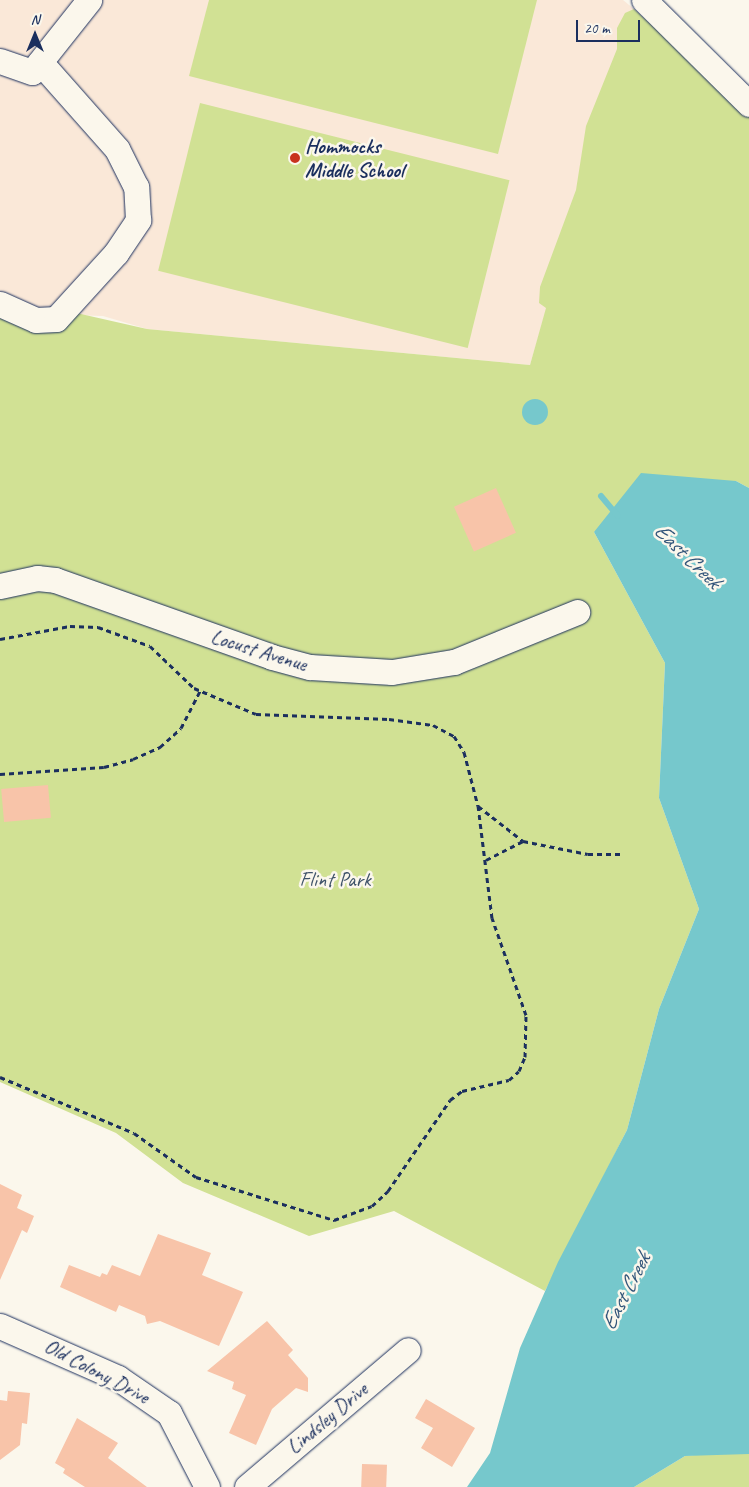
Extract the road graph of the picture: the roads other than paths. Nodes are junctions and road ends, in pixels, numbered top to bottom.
1 (89, 0) edge
2 (644, 0) edge
3 (0, 61) edge
4 (40, 62) junction
5 (749, 104) edge
6 (0, 304) edge
7 (0, 586) edge
8 (578, 612) dead end
9 (0, 1326) edge
10 (408, 1350) dead end
11 (207, 1487) edge
12 (246, 1487) edge

1 - 4 street
2 - 5 street
3 - 4 street
4 - 6 street
7 - 8 street, Locust Avenue
9 - 11 street, Old Colony Drive
10 - 12 street, Lindsley Drive

